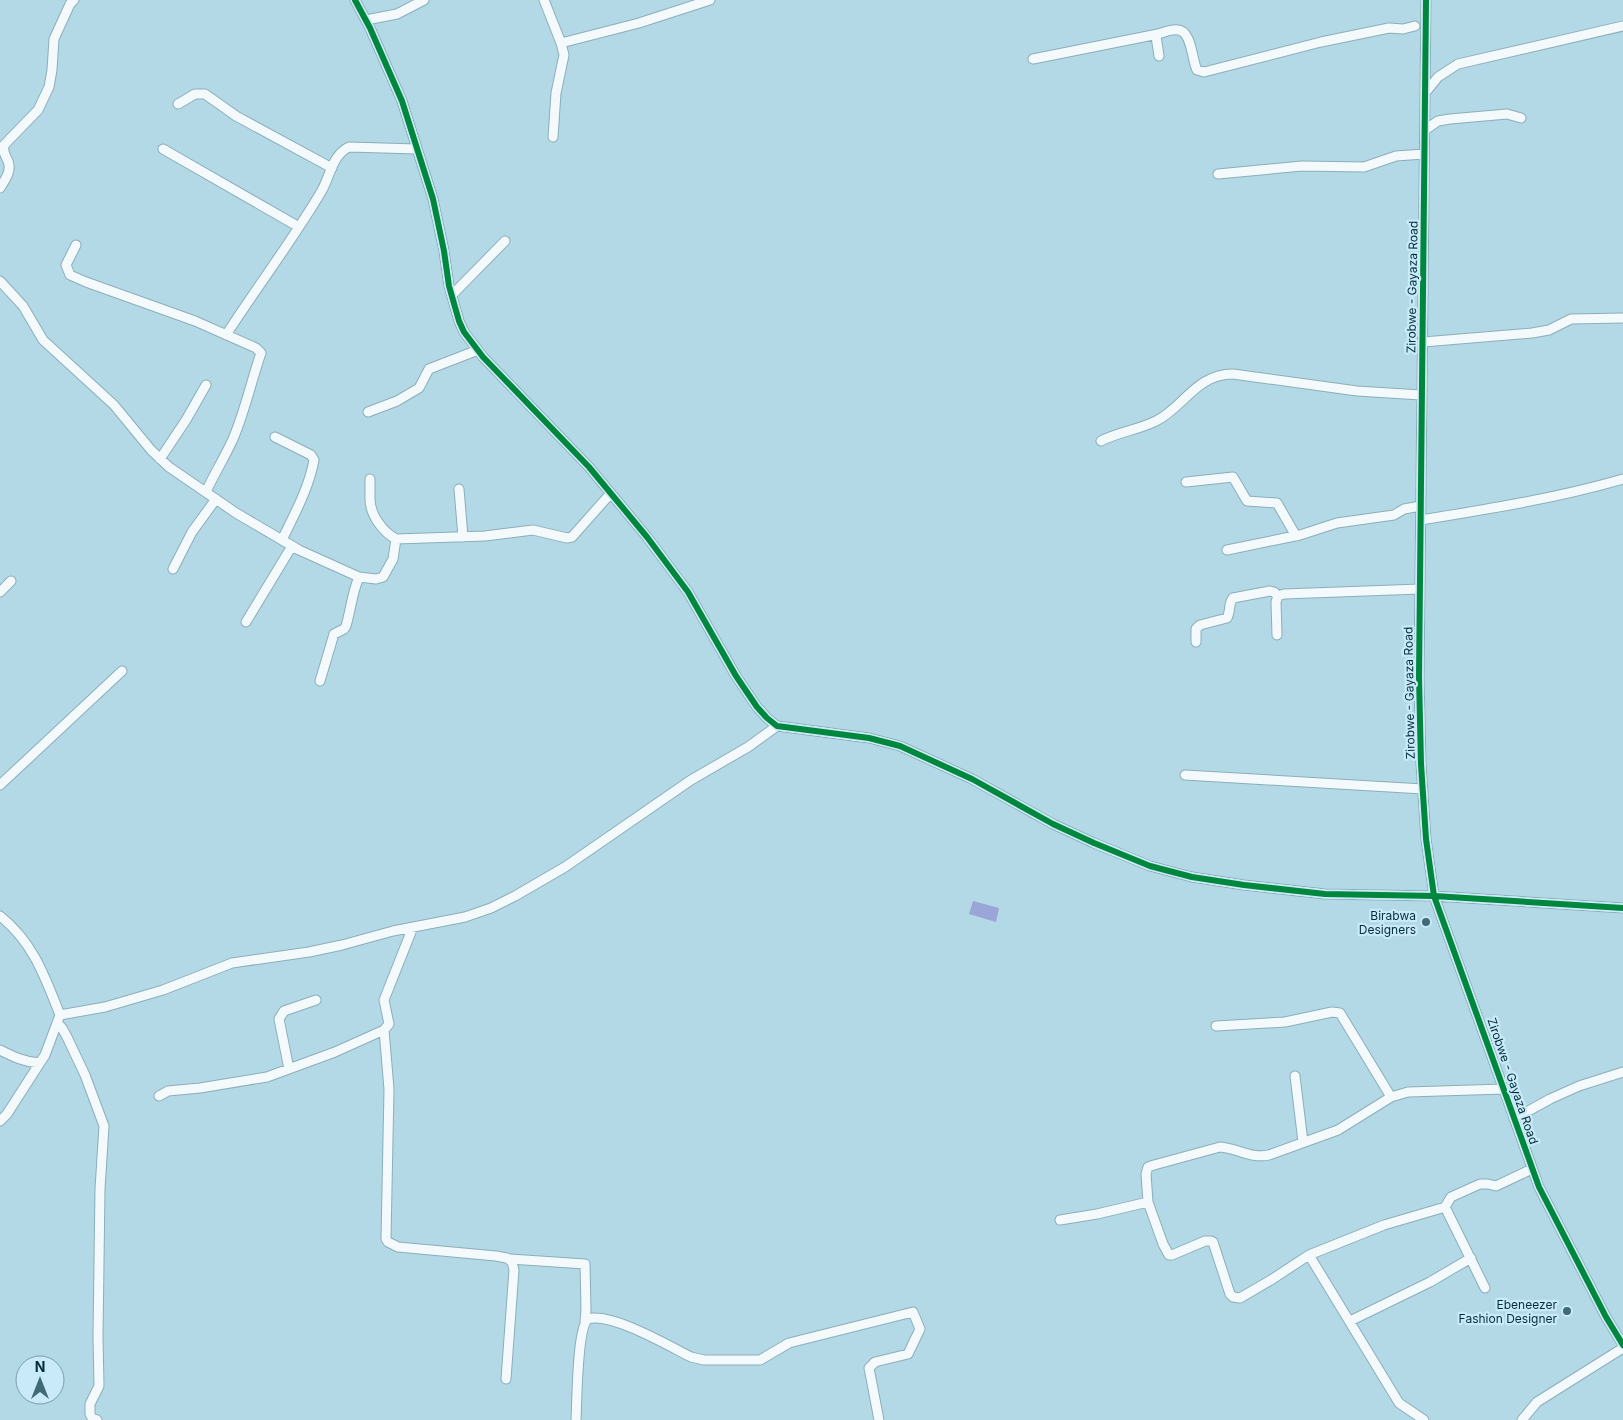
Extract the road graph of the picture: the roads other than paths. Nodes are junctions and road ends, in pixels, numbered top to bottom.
1 (74, 0) edge
2 (355, 0) edge
3 (424, 0) edge
4 (544, 0) edge
5 (710, 0) edge
6 (1426, 0) edge
7 (366, 20) junction
8 (1415, 26) dead end
9 (1623, 26) edge
10 (1158, 34) junction
11 (562, 43) junction
12 (1159, 56) dead end
13 (1033, 59) dead end
14 (1425, 93) junction
15 (178, 104) dead end
16 (1521, 118) dead end
17 (1424, 130) junction
18 (553, 137) dead end
19 (162, 149) dead end
20 (417, 149) junction
21 (1424, 154) junction
22 (332, 168) junction
23 (1218, 174) dead end
24 (0, 188) edge
25 (300, 227) junction
26 (505, 241) dead end
27 (76, 245) dead end
28 (0, 281) edge
29 (452, 295) junction
30 (1623, 318) edge
31 (226, 335) junction
32 (1422, 342) junction
33 (478, 350) junction
34 (206, 386) dead end
35 (1421, 395) junction
36 (368, 412) dead end
37 (275, 437) dead end
38 (1101, 441) dead end
39 (160, 459) junction
40 (370, 479) dead end
41 (1623, 479) edge
42 (1186, 482) dead end
43 (459, 489) dead end
44 (206, 492) junction
45 (611, 493) junction
46 (216, 499) junction
47 (1421, 506) junction
48 (1421, 520) junction
49 (1296, 536) junction
50 (463, 537) junction
51 (396, 539) junction
52 (282, 540) junction
53 (292, 546) junction
54 (1227, 550) dead end
55 (174, 570) dead end
56 (359, 577) junction
57 (11, 581) dead end
58 (1420, 589) junction
59 (0, 592) edge
60 (1278, 596) junction
61 (246, 622) dead end
62 (1277, 635) dead end
63 (1196, 642) dead end
64 (122, 671) dead end
65 (320, 681) dead end
66 (777, 726) junction
67 (1185, 775) dead end
68 (0, 785) edge
69 (1423, 788) junction
70 (1434, 896) junction
71 (1623, 908) edge
72 (0, 916) edge
73 (413, 927) junction
74 (316, 1000) dead end
75 (59, 1019) junction
76 (1216, 1026) dead end
77 (384, 1030) junction
78 (0, 1050) edge
79 (40, 1063) junction
80 (289, 1069) junction
81 (1623, 1072) edge
82 (1295, 1076) dead end
83 (1504, 1089) junction
84 (160, 1096) dead end
85 (1391, 1097) junction
86 (1514, 1119) junction
87 (0, 1121) edge
88 (1303, 1142) junction
89 (1532, 1169) junction
90 (1148, 1202) junction
91 (1445, 1207) junction
92 (1060, 1220) dead end
93 (1309, 1255) junction
94 (1471, 1258) junction
95 (510, 1260) junction
96 (1485, 1288) dead end
97 (585, 1321) junction
98 (1350, 1321) junction
99 (1623, 1346) edge
100 (506, 1379) dead end
101 (98, 1420) edge
102 (576, 1420) edge
103 (879, 1420) edge
104 (1424, 1420) edge
105 (1522, 1420) edge

1 - 24 street
2 - 7 street
3 - 7 street
4 - 11 street
5 - 11 street
6 - 14 street, Zirobwe - Gayaza Road
7 - 20 street
8 - 10 street
9 - 14 street
10 - 12 street
10 - 13 street
11 - 18 street
14 - 17 street, Zirobwe - Gayaza Road
15 - 22 street
16 - 17 street
17 - 21 street, Zirobwe - Gayaza Road
19 - 25 street
20 - 22 street
20 - 29 street
21 - 23 street
21 - 32 street, Zirobwe - Gayaza Road
22 - 25 street
25 - 31 street
26 - 29 street
27 - 31 street
28 - 39 street
29 - 33 street
30 - 32 street
31 - 44 street
32 - 35 street, Zirobwe - Gayaza Road
33 - 36 street
33 - 45 street
34 - 39 street
35 - 38 street
35 - 47 street, Zirobwe - Gayaza Road
37 - 52 street
39 - 44 street
40 - 51 street
41 - 48 street
42 - 49 street
43 - 50 street
44 - 46 street
45 - 50 street
45 - 66 street
46 - 52 street
46 - 55 street
47 - 48 street, Zirobwe - Gayaza Road
47 - 49 street
48 - 58 street, Zirobwe - Gayaza Road
49 - 54 street
50 - 51 street
51 - 56 street
52 - 53 street
53 - 56 street
53 - 61 street
56 - 65 street
57 - 59 street
58 - 60 street
58 - 69 street, Zirobwe - Gayaza Road
60 - 62 street
60 - 63 street
64 - 68 street
66 - 70 street
66 - 73 street
67 - 69 street
69 - 70 street, Zirobwe - Gayaza Road
70 - 71 street
70 - 83 street, Zirobwe - Gayaza Road
72 - 75 street
73 - 75 street
73 - 77 street
74 - 80 street
75 - 79 street
75 - 101 street
76 - 85 street
77 - 80 street
77 - 95 street
78 - 79 street
79 - 87 street
80 - 84 street
81 - 86 street
82 - 88 street
83 - 85 street
83 - 86 street, Zirobwe - Gayaza Road
85 - 88 street
86 - 89 street, Zirobwe - Gayaza Road
88 - 90 street
89 - 91 street
89 - 99 street, Zirobwe - Gayaza Road
90 - 92 street
90 - 93 street
91 - 93 street
91 - 94 street
93 - 98 street
94 - 96 street
94 - 98 street
95 - 97 street
95 - 100 street
97 - 102 street
97 - 103 street
98 - 104 street
99 - 105 street

